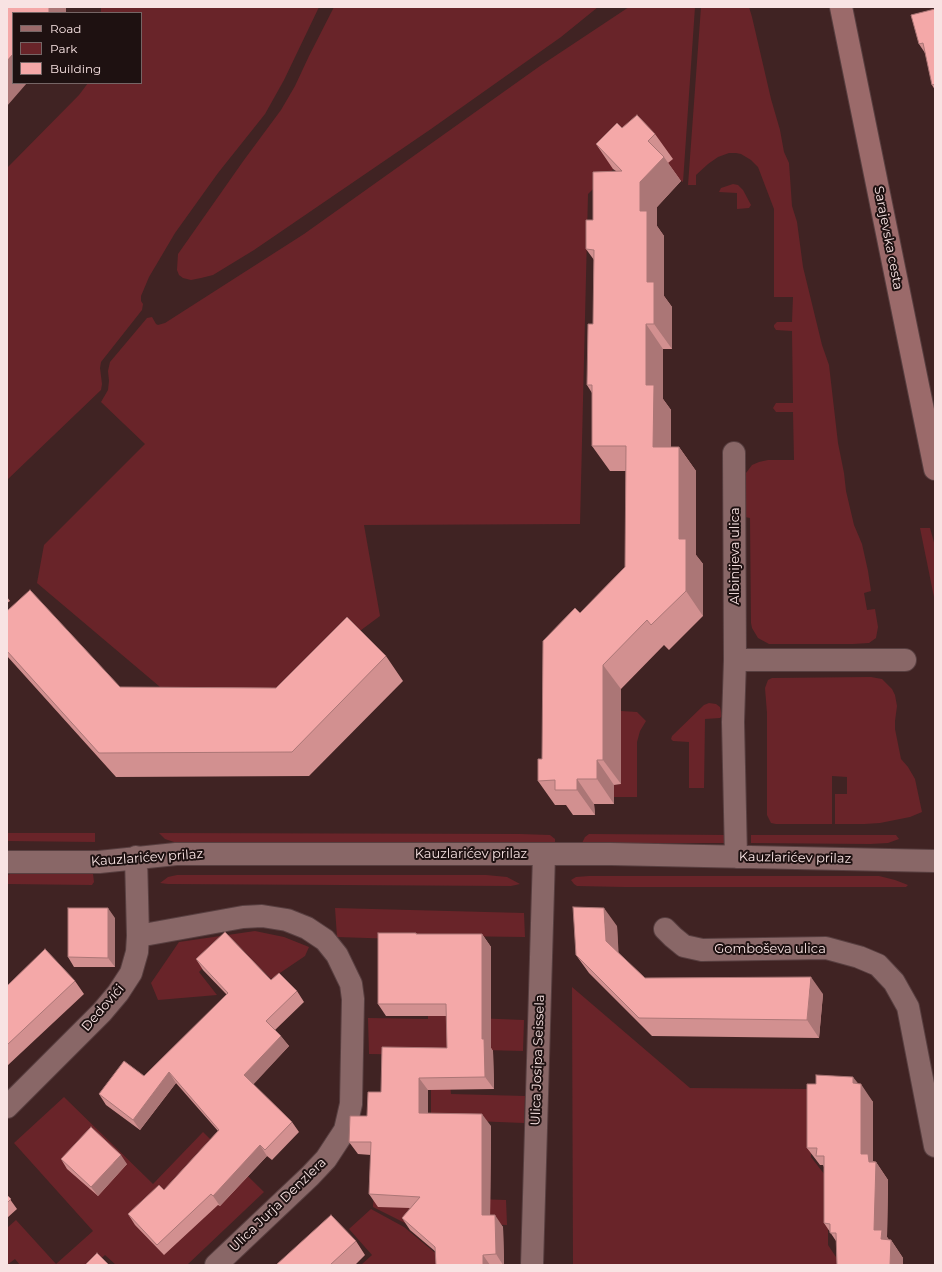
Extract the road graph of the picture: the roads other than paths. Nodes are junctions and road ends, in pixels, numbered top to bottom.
1 (841, 7) edge
2 (734, 453) dead end
3 (935, 469) edge
4 (735, 660) junction
5 (905, 660) dead end
6 (544, 855) junction
7 (136, 857) junction
8 (736, 857) junction
9 (935, 861) edge
10 (7, 862) edge
11 (665, 929) dead end
12 (138, 936) junction
13 (7, 1107) edge
14 (935, 1146) edge
15 (216, 1265) edge
16 (532, 1265) edge

1 - 3 main road, Sarajevska cesta
2 - 4 street, Albinijeva ulica
4 - 5 street
4 - 8 street, Albinijeva ulica
6 - 7 street, Kauzlarićev prilaz
6 - 8 street, Kauzlarićev prilaz
6 - 16 street, Ulica Josipa Seissela
7 - 10 street, Kauzlarićev prilaz
7 - 12 street, Dedovići
8 - 9 street, Kauzlarićev prilaz
11 - 14 street, Gomboševa ulica
12 - 13 street, Dedovići
12 - 15 street, Ulica Jurja Denzlera

